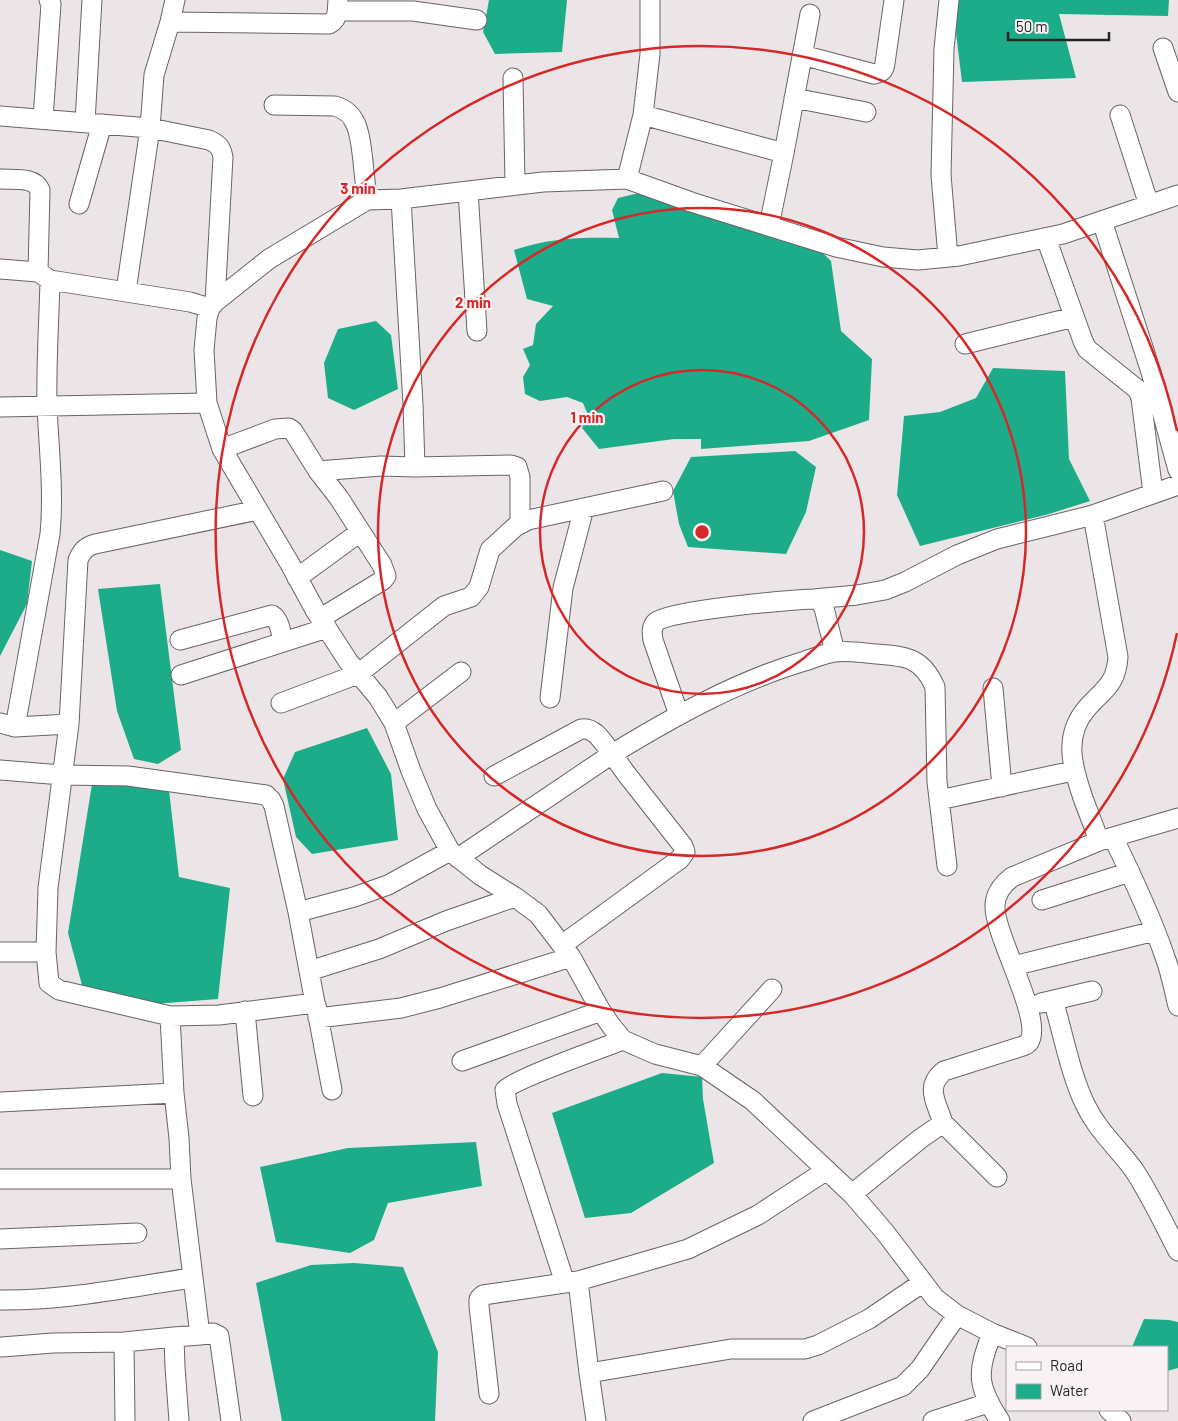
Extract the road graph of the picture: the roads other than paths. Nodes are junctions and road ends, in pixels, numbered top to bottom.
1 (49, 0) edge
2 (92, 0) edge
3 (175, 0) edge
4 (650, 0) edge
5 (894, 0) edge
6 (949, 0) edge
7 (338, 6) edge
8 (810, 14) dead end
9 (477, 20) dead end
10 (170, 22) junction
11 (1162, 48) dead end
12 (802, 55) junction
13 (513, 78) dead end
14 (1178, 92) edge
15 (794, 98) junction
16 (274, 105) dead end
17 (866, 112) dead end
18 (643, 115) junction
19 (1120, 115) dead end
20 (0, 116) edge
21 (43, 119) junction
22 (94, 123) junction
23 (150, 128) junction
24 (784, 154) junction
25 (0, 179) edge
26 (627, 179) junction
27 (515, 184) junction
28 (468, 191) junction
29 (401, 199) junction
30 (1177, 199) edge
31 (367, 200) junction
32 (79, 204) dead end
33 (1149, 205) junction
34 (1102, 221) junction
35 (769, 226) junction
36 (1046, 238) junction
37 (948, 257) junction
38 (0, 269) edge
39 (44, 276) junction
40 (126, 291) junction
41 (212, 305) junction
42 (1074, 317) junction
43 (477, 331) dead end
44 (965, 344) dead end
45 (207, 403) junction
46 (47, 407) junction
47 (0, 408) edge
48 (222, 449) junction
49 (415, 467) junction
50 (1178, 470) edge
51 (318, 471) junction
52 (1178, 485) edge
53 (663, 491) dead end
54 (1154, 493) junction
55 (584, 508) junction
56 (258, 510) junction
57 (1093, 515) junction
58 (520, 524) junction
59 (360, 532) junction
60 (297, 578) junction
61 (814, 600) junction
62 (324, 623) junction
63 (180, 640) dead end
64 (283, 642) junction
65 (835, 652) junction
66 (461, 672) dead end
67 (358, 674) junction
68 (181, 675) dead end
69 (993, 688) dead end
70 (550, 698) dead end
71 (281, 703) dead end
72 (679, 715) junction
73 (394, 723) junction
74 (69, 724) junction
75 (7, 725) edge
76 (612, 754) junction
77 (1073, 770) junction
78 (0, 771) edge
79 (62, 775) junction
80 (494, 776) dead end
81 (1002, 787) junction
82 (939, 800) junction
83 (1178, 818) edge
84 (1106, 839) junction
85 (454, 855) junction
86 (947, 866) dead end
87 (1130, 872) junction
88 (515, 898) junction
89 (1042, 900) dead end
90 (298, 912) junction
91 (1155, 931) junction
92 (566, 951) junction
93 (0, 952) edge
94 (46, 952) junction
95 (1013, 966) junction
96 (309, 971) junction
97 (772, 989) dead end
98 (1092, 991) dead end
99 (1053, 1000) junction
100 (1028, 1006) junction
101 (1178, 1006) edge
102 (245, 1011) junction
103 (317, 1011) junction
104 (601, 1011) junction
105 (170, 1016) junction
106 (623, 1040) junction
107 (462, 1061) dead end
108 (702, 1066) junction
109 (332, 1090) dead end
110 (174, 1093) junction
111 (254, 1096) dead end
112 (0, 1102) edge
113 (943, 1124) junction
114 (827, 1170) junction
115 (997, 1178) dead end
116 (0, 1179) edge
117 (181, 1179) junction
118 (852, 1194) junction
119 (137, 1233) dead end
120 (0, 1239) edge
121 (1178, 1251) edge
122 (192, 1278) junction
123 (571, 1282) junction
124 (922, 1283) junction
125 (0, 1300) edge
126 (957, 1315) junction
127 (992, 1333) junction
128 (200, 1335) junction
129 (174, 1337) junction
130 (124, 1342) junction
131 (1024, 1346) edge
132 (2, 1347) dead end
133 (589, 1373) junction
134 (489, 1394) dead end
135 (988, 1403) junction
136 (1110, 1411) edge
137 (125, 1421) edge
138 (179, 1421) edge
139 (231, 1421) edge
140 (596, 1421) edge
141 (813, 1421) edge
142 (933, 1421) edge
143 (1000, 1421) edge
144 (1121, 1421) edge

1 - 21 street
2 - 22 street
3 - 10 street
4 - 18 street
5 - 12 street
6 - 37 street
7 - 9 street
7 - 10 street
8 - 12 street
10 - 23 street
11 - 14 street
12 - 15 street
13 - 27 street
15 - 17 street
15 - 24 street
16 - 31 street
18 - 24 street
18 - 26 street
19 - 33 street
20 - 21 street
21 - 22 street
22 - 23 street
22 - 32 street
23 - 40 street
23 - 41 street
24 - 35 street
25 - 39 street
26 - 27 street
26 - 35 street
27 - 28 street
28 - 29 street
28 - 43 street
29 - 31 street
29 - 49 street
30 - 33 street
31 - 41 street
33 - 34 street
34 - 36 street
34 - 50 street
35 - 37 street
36 - 37 street
36 - 42 street
38 - 39 street
39 - 40 street
39 - 46 street
40 - 41 street
41 - 45 street
42 - 44 street
42 - 54 street
45 - 46 street
45 - 48 street
46 - 47 street
46 - 75 street
48 - 51 street
48 - 56 street
49 - 51 street
49 - 58 street
51 - 59 street
52 - 54 street
53 - 55 street
54 - 57 street
55 - 58 street
55 - 70 street
56 - 60 street
56 - 74 street
57 - 61 street
57 - 77 street
58 - 67 street
59 - 60 street
59 - 62 street
60 - 62 street
61 - 65 street
61 - 72 street
62 - 64 street
62 - 67 street
63 - 64 street
64 - 68 street
65 - 72 street
65 - 82 street
66 - 73 street
67 - 71 street
67 - 73 street
69 - 81 street
72 - 76 street
73 - 85 street
74 - 75 street
74 - 79 street
76 - 80 street
76 - 85 street
76 - 92 street
77 - 81 street
77 - 84 street
78 - 79 street
79 - 90 street
79 - 94 street
81 - 82 street
82 - 86 street
83 - 84 street
84 - 87 street
84 - 95 street
85 - 88 street
85 - 90 street
87 - 89 street
87 - 91 street
88 - 92 street
88 - 96 street
90 - 96 street
91 - 95 street
91 - 101 street
92 - 103 street
92 - 104 street
93 - 94 street
94 - 105 street
95 - 100 street
96 - 103 street
97 - 108 street
98 - 99 street
99 - 100 street
99 - 121 street
100 - 113 street
102 - 103 street
102 - 105 street
102 - 111 street
103 - 109 street
104 - 106 street
104 - 107 street
105 - 110 street
106 - 108 street
106 - 123 street
108 - 114 street
110 - 112 street
110 - 117 street
113 - 115 street
113 - 118 street
114 - 118 street
114 - 123 street
116 - 117 street
117 - 122 street
118 - 124 street
119 - 120 street
122 - 125 street
122 - 128 street
123 - 133 street
123 - 134 street
124 - 126 street
124 - 133 street
126 - 127 street
126 - 141 street
127 - 131 street
127 - 135 street
128 - 129 street
128 - 139 street
129 - 130 street
129 - 138 street
130 - 132 street
130 - 137 street
133 - 140 street
135 - 142 street
135 - 143 street
136 - 144 street

